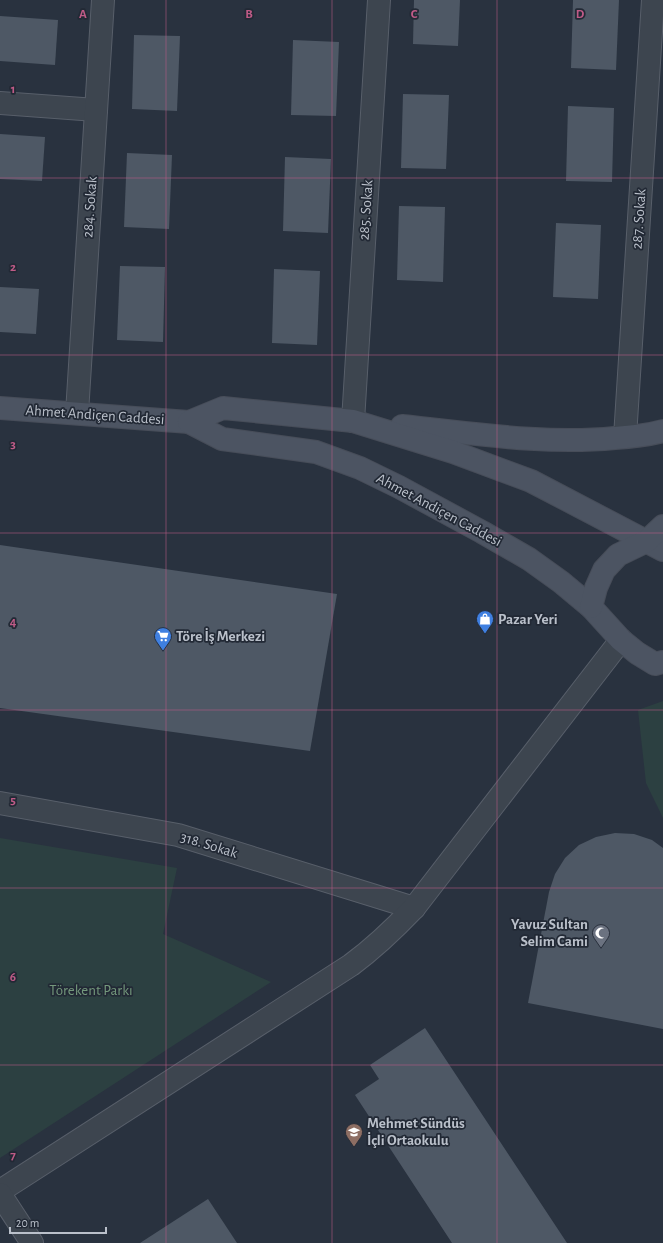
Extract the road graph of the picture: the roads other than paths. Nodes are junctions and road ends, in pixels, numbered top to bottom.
1 (103, 0) edge
2 (380, 0) edge
3 (653, 0) edge
4 (0, 103) edge
5 (96, 110) junction
6 (0, 408) edge
7 (77, 413) junction
8 (352, 421) junction
9 (189, 422) junction
10 (663, 431) edge
11 (625, 437) junction
12 (663, 526) edge
13 (655, 546) edge
14 (591, 607) junction
15 (621, 640) junction
16 (659, 663) edge
17 (0, 803) edge
18 (414, 908) junction
19 (0, 1193) edge
20 (32, 1243) edge

1 - 5 street, 284. Sokak
2 - 8 street, 285. Sokak
3 - 11 street, 287. Sokak
4 - 5 street
5 - 7 street, 284. Sokak
6 - 7 main road, Ahmet Andiçen Caddesi
7 - 9 main road, Ahmet Andiçen Caddesi
8 - 9 main road, Ahmet Andiçen Caddesi
8 - 11 main road
8 - 13 main road, Ahmet Andiçen Caddesi
9 - 14 main road, Ahmet Andiçen Caddesi
10 - 11 main road
12 - 13 main road
13 - 14 main road
14 - 15 main road, Ahmet Andiçen Caddesi
15 - 16 main road, Ahmet Andiçen Caddesi
15 - 18 street
17 - 18 street, 318. Sokak
18 - 19 street
19 - 20 street

